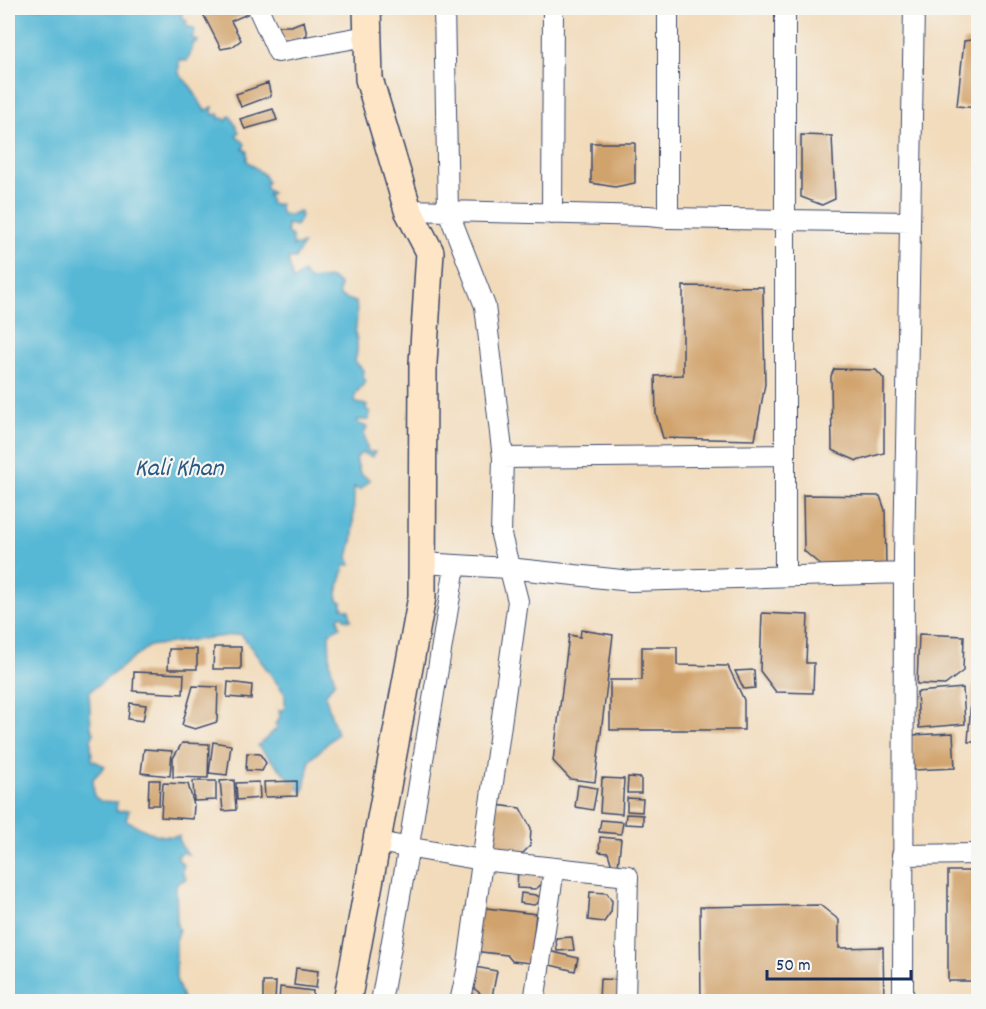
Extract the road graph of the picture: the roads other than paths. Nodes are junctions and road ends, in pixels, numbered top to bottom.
1 (258, 8) edge
2 (367, 8) edge
3 (444, 8) edge
4 (552, 8) edge
5 (668, 8) edge
6 (785, 8) edge
7 (914, 8) edge
8 (367, 36) junction
9 (408, 210) junction
10 (448, 211) junction
11 (552, 214) junction
12 (669, 218) junction
13 (785, 220) junction
14 (910, 222) junction
15 (785, 455) junction
16 (503, 458) junction
17 (422, 563) junction
18 (455, 566) junction
19 (508, 568) junction
20 (904, 573) junction
21 (785, 576) junction
22 (376, 842) junction
23 (409, 848) junction
24 (978, 854) edge
25 (902, 855) junction
26 (482, 860) junction
27 (554, 869) junction
28 (347, 1002) edge
29 (381, 1002) edge
30 (460, 1002) edge
31 (534, 1002) edge
32 (625, 1002) edge
33 (903, 1002) edge

1 - 8 street
2 - 8 main road
3 - 10 street
4 - 11 street
5 - 12 street
6 - 13 street
7 - 14 street
8 - 9 main road
9 - 10 street
9 - 17 main road
10 - 11 street
10 - 16 street
11 - 12 street
12 - 13 street
13 - 14 street
13 - 15 street
14 - 20 street
15 - 16 street
15 - 21 street
16 - 19 street
17 - 18 street
17 - 22 main road
18 - 19 street
18 - 23 street
19 - 21 street
19 - 26 street
20 - 21 street
20 - 25 street
22 - 23 street
22 - 28 main road
23 - 26 street
23 - 29 street
24 - 25 street
25 - 33 street
26 - 27 street
26 - 30 street
27 - 31 street
27 - 32 street

